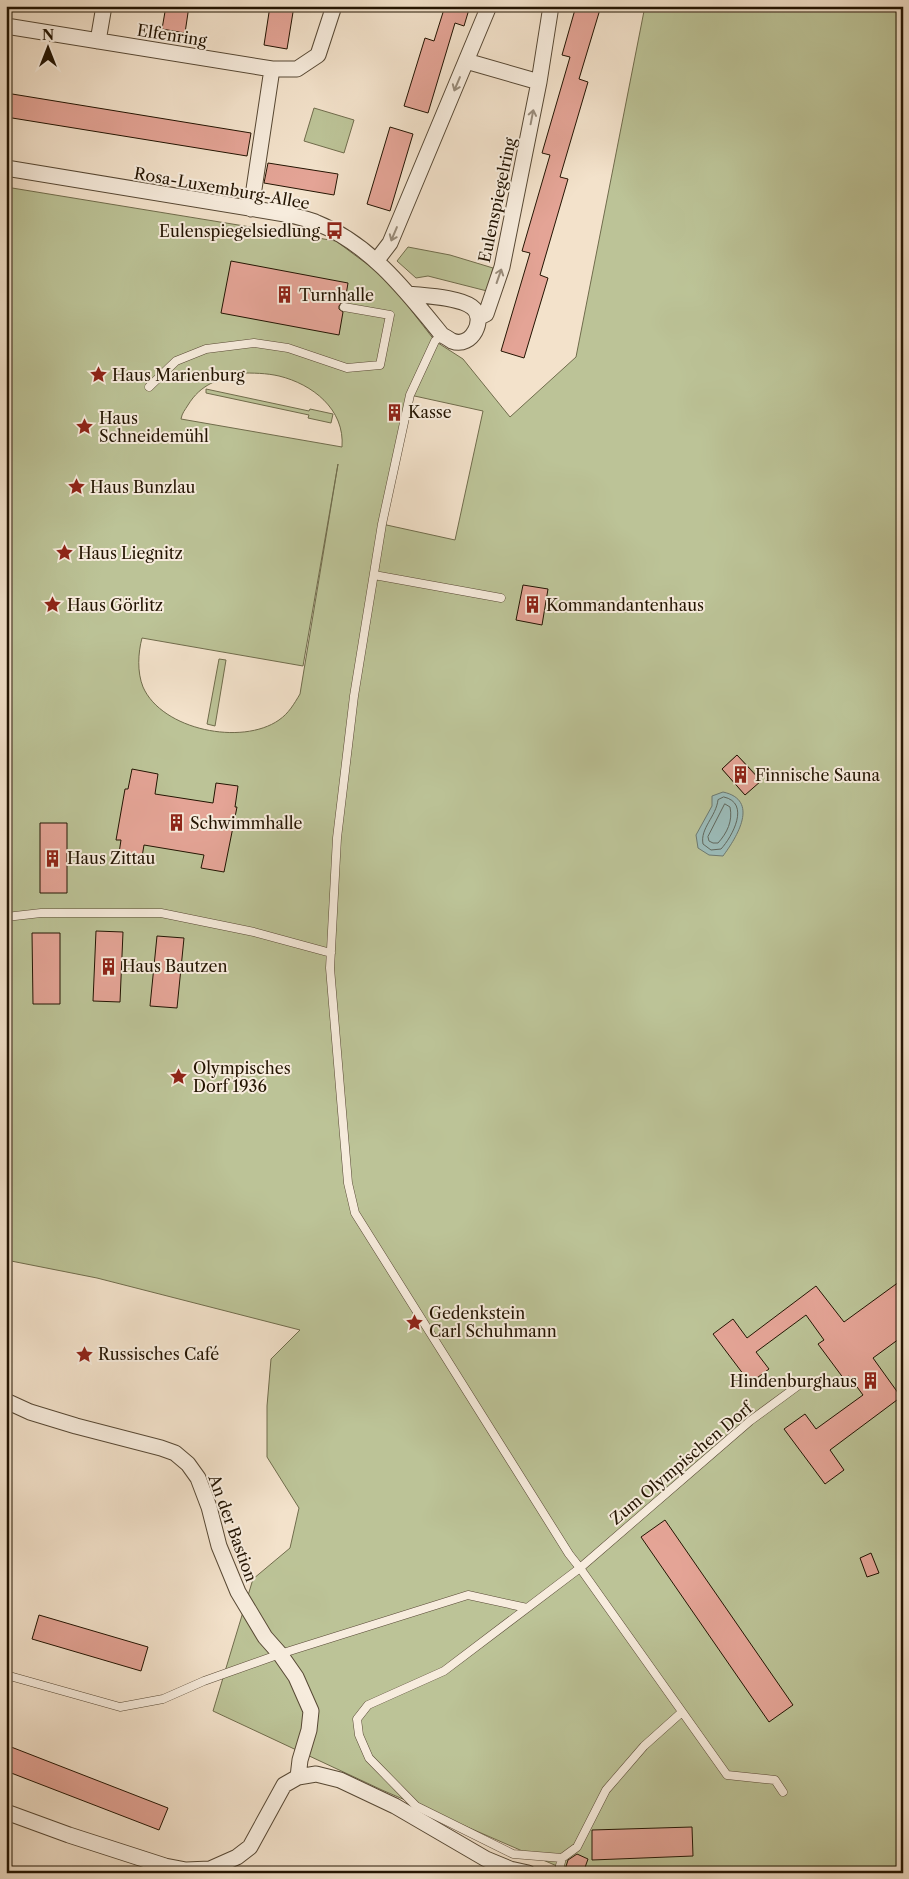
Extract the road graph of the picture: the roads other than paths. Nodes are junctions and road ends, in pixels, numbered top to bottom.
1 (104, 6) edge
2 (334, 6) edge
3 (489, 6) edge
4 (551, 6) edge
5 (6, 26) edge
6 (98, 41) junction
7 (466, 61) junction
8 (272, 69) junction
9 (539, 82) junction
10 (6, 168) edge
11 (251, 208) junction
12 (376, 260) junction
13 (408, 294) junction
14 (344, 307) dead end
15 (478, 318) junction
16 (442, 334) junction
17 (149, 387) dead end
18 (374, 575) junction
19 (501, 598) dead end
20 (6, 916) edge
21 (331, 953) junction
22 (802, 1382) dead end
23 (6, 1401) edge
24 (580, 1568) junction
25 (527, 1608) junction
26 (280, 1654) junction
27 (6, 1675) edge
28 (682, 1712) junction
29 (298, 1777) junction
30 (783, 1792) dead end
31 (6, 1812) edge
32 (562, 1858) junction
33 (528, 1873) edge
34 (558, 1873) edge

1 - 6 street
2 - 8 street, Elfenring
3 - 7 street
4 - 9 street, Eulenspiegelring
5 - 6 street, Elfenring
6 - 8 street, Elfenring
7 - 9 street
7 -> 12 street
8 - 11 street
15 -> 9 street, Eulenspiegelring
10 - 11 street, Rosa-Luxemburg-Allee
11 - 12 street, Rosa-Luxemburg-Allee
12 - 13 street, Rosa-Luxemburg-Allee
13 - 15 street
13 - 16 street, Rosa-Luxemburg-Allee
14 - 17 lane
15 - 16 street
16 - 18 lane
18 - 19 lane
18 - 21 lane
20 - 21 lane
21 - 24 lane
22 - 24 lane, Zum Olympischen Dorf
23 - 26 street, An der Bastion
24 - 25 lane, Zum Olympischen Dorf
24 - 28 lane
25 - 26 lane
25 - 32 lane, Zum Olympischen Dorf
26 - 27 lane
26 - 29 street, An der Bastion
28 - 30 lane
28 - 32 lane
29 - 31 street
29 - 33 street
32 - 34 lane

